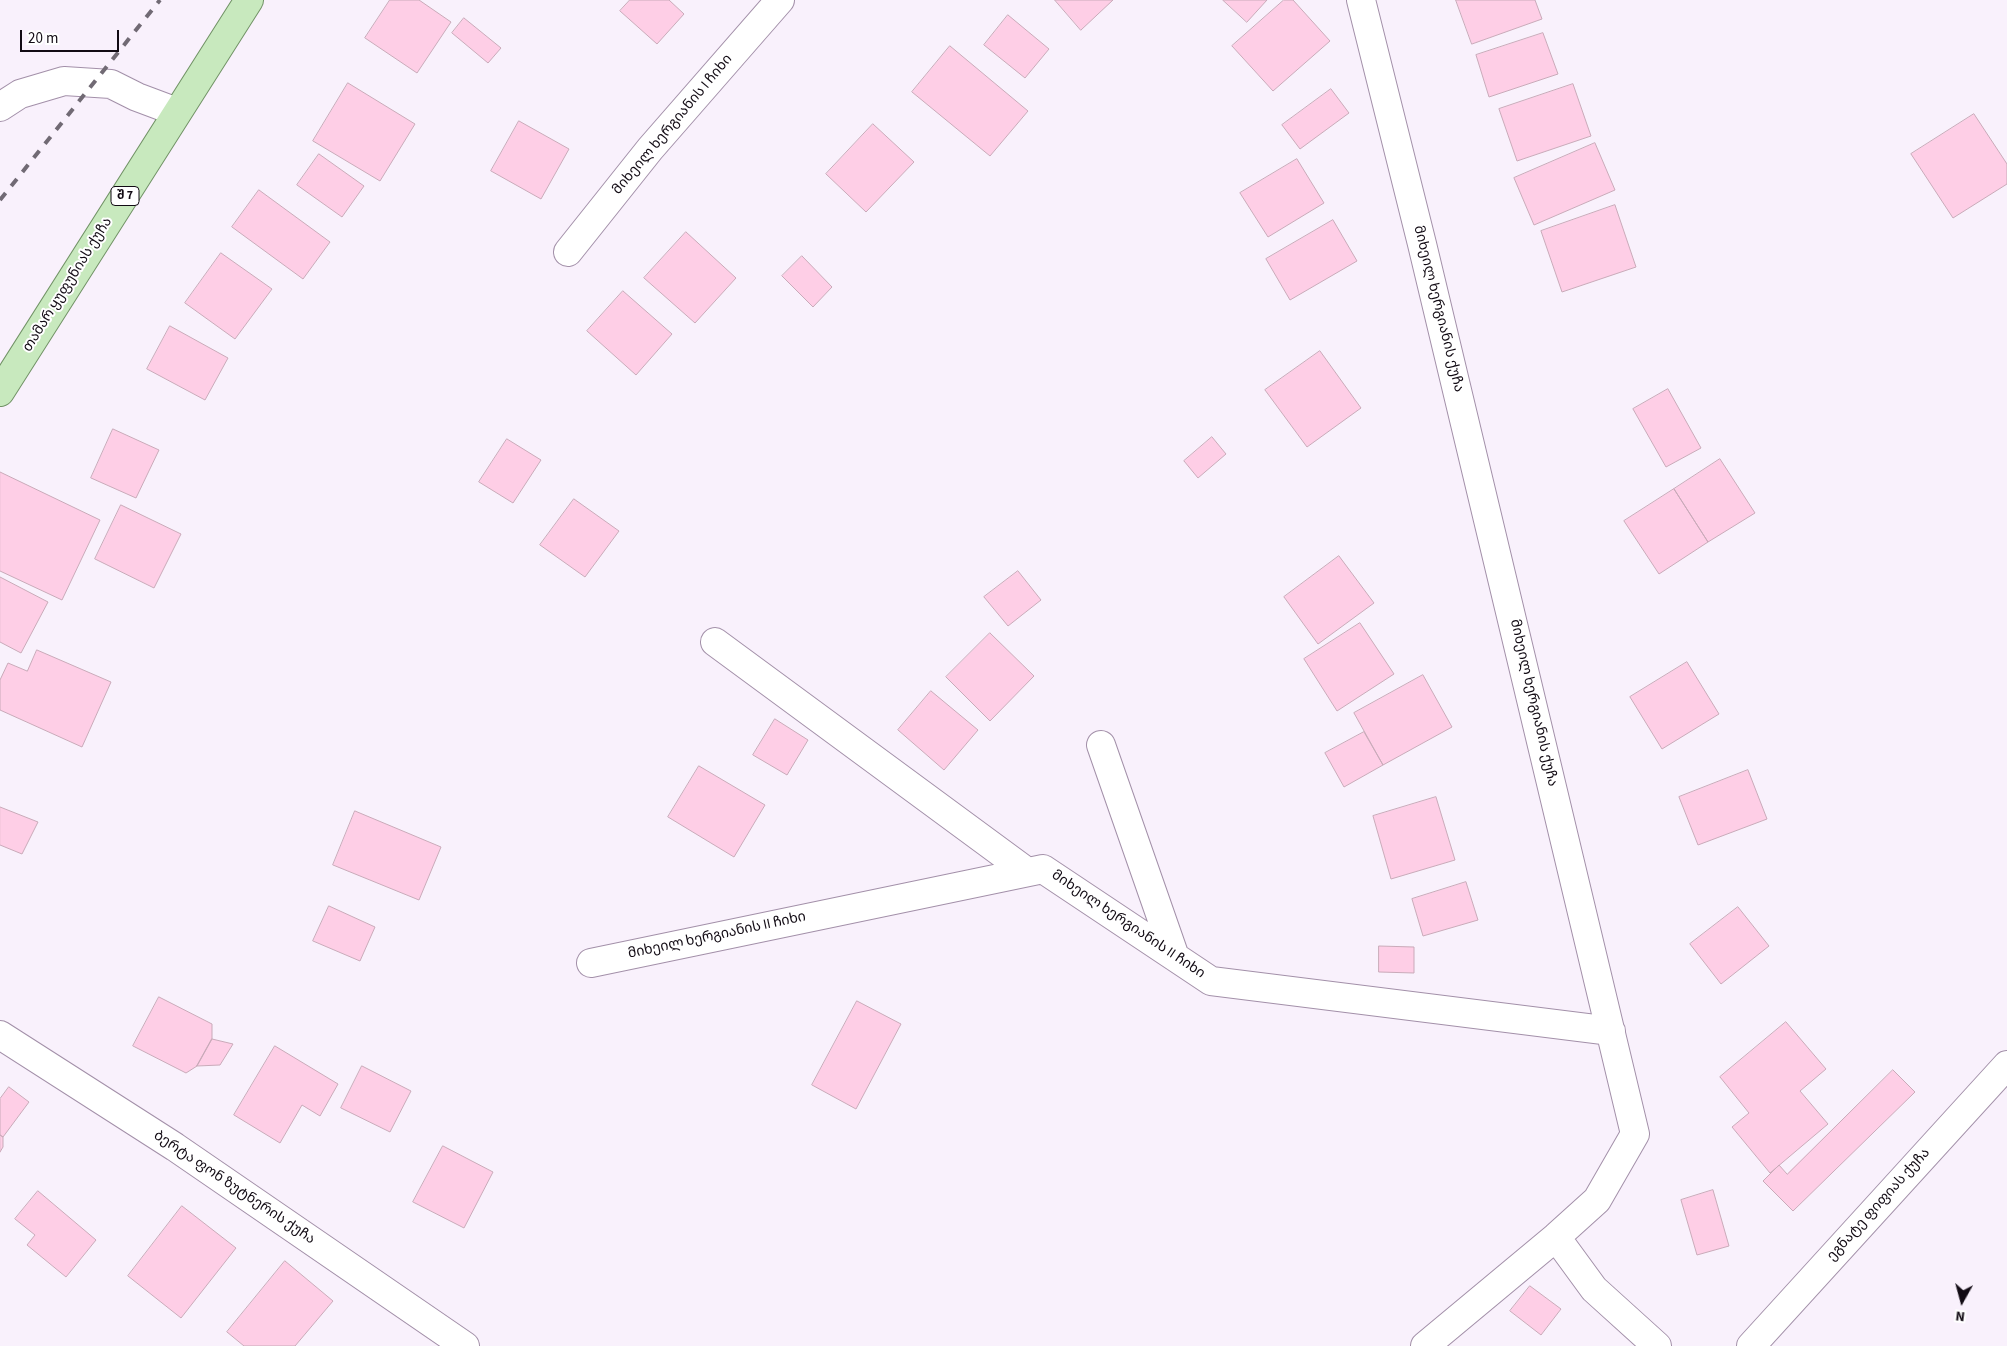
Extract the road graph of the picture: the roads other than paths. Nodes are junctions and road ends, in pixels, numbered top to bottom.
1 (249, 0) edge
2 (780, 0) edge
3 (1361, 0) edge
4 (0, 107) edge
5 (177, 112) junction
6 (568, 252) dead end
7 (0, 392) edge
8 (715, 642) dead end
9 (1101, 745) dead end
10 (1026, 871) junction
11 (1175, 957) junction
12 (592, 963) dead end
13 (1611, 1031) junction
14 (0, 1035) edge
15 (2007, 1065) edge
16 (1556, 1237) junction
17 (465, 1346) edge
18 (1425, 1346) edge
19 (1656, 1346) edge
20 (1751, 1346) edge

1 - 5 main road, თამარ ყუფუნიას ქუჩა / შ 7
2 - 6 street, მიხეილ ხერგიანის I ჩიხი
3 - 13 street, მიხეილ ხერგიანის ქუჩა
4 - 5 street
5 - 7 main road, თამარ ყუფუნიას ქუჩა / შ 7
8 - 10 street
9 - 11 street
10 - 11 street, მიხეილ ხერგიანის II ჩიხი
10 - 12 street, მიხეილ ხერგიანის II ჩიხი
11 - 13 street, მიხეილ ხერგიანის II ჩიხი
13 - 16 street, მიხეილ ხერგიანის ქუჩა
14 - 17 street, ბერტა ფონ ზუტნერის ქუჩა
15 - 20 street, ეგნატე ფიფიას ქუჩა
16 - 18 street, მიხეილ ხერგიანის ქუჩა
16 - 19 street

